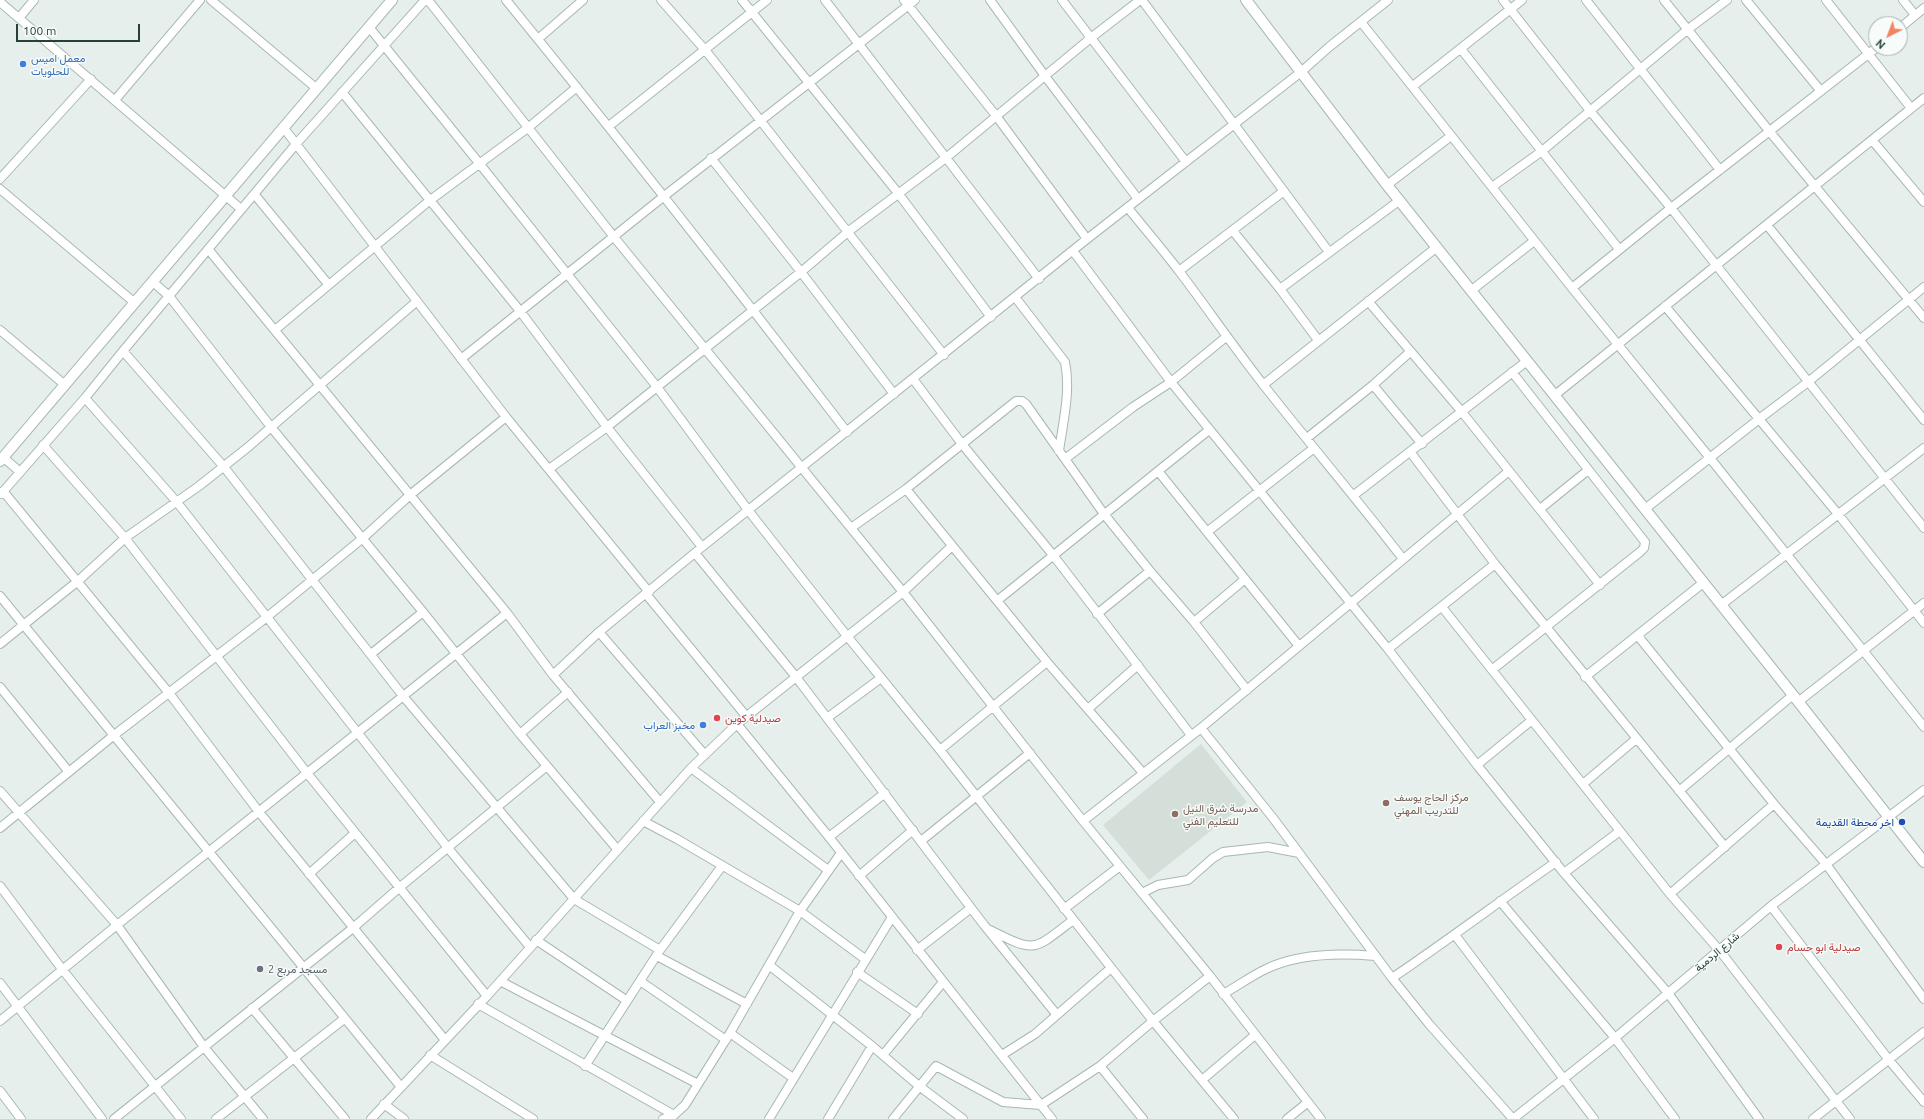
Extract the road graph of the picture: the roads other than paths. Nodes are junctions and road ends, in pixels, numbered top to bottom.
1 (34, 0) edge
2 (200, 0) edge
3 (211, 0) edge
4 (392, 0) edge
5 (425, 0) edge
6 (428, 0) edge
7 (506, 0) edge
8 (583, 0) edge
9 (661, 0) edge
10 (742, 0) edge
11 (767, 0) edge
12 (825, 0) edge
13 (990, 0) edge
14 (1062, 0) edge
15 (1141, 0) edge
16 (1246, 0) edge
17 (1388, 0) edge
18 (1503, 0) edge
19 (1522, 0) edge
20 (1586, 0) edge
21 (1664, 0) edge
22 (1727, 0) edge
23 (1746, 0) edge
24 (1826, 0) edge
25 (1903, 0) edge
26 (0, 2) edge
27 (909, 2) edge
28 (1924, 8) edge
29 (1510, 9) junction
30 (752, 12) junction
31 (1914, 15) junction
32 (19, 18) junction
33 (1908, 21) edge
34 (1361, 22) junction
35 (369, 27) junction
36 (1687, 30) junction
37 (1092, 37) junction
38 (538, 39) junction
39 (859, 43) junction
40 (384, 46) junction
41 (1461, 49) junction
42 (706, 51) junction
43 (1868, 53) edge
44 (1868, 55) edge
45 (1871, 56) edge
46 (1641, 69) junction
47 (1301, 72) junction
48 (1045, 76) junction
49 (91, 79) junction
50 (810, 82) junction
51 (1413, 86) junction
52 (316, 88) junction
53 (577, 88) junction
54 (1820, 90) junction
55 (342, 92) junction
56 (1924, 98) edge
57 (115, 100) junction
58 (1911, 108) junction
59 (1591, 112) junction
60 (997, 117) junction
61 (760, 122) junction
62 (1234, 123) junction
63 (529, 126) junction
64 (609, 126) junction
65 (283, 127) junction
66 (1770, 132) junction
67 (1451, 136) junction
68 (1872, 140) junction
69 (296, 144) junction
70 (1542, 151) junction
71 (947, 157) junction
72 (712, 158) junction
73 (1186, 162) junction
74 (480, 163) junction
75 (1720, 170) junction
76 (0, 179) edge
77 (1387, 185) junction
78 (1815, 185) junction
79 (1492, 187) junction
80 (0, 189) edge
81 (1284, 191) junction
82 (898, 193) junction
83 (255, 195) junction
84 (663, 196) junction
85 (226, 197) junction
86 (1138, 199) junction
87 (429, 200) junction
88 (1400, 200) junction
89 (1924, 202) edge
90 (1128, 208) junction
91 (1671, 208) junction
92 (241, 209) junction
93 (1767, 225) junction
94 (848, 231) junction
95 (1233, 231) junction
96 (614, 237) junction
97 (1087, 240) junction
98 (1534, 241) junction
99 (376, 246) junction
100 (1437, 248) junction
101 (208, 249) junction
102 (1619, 249) junction
103 (1072, 251) junction
104 (1329, 252) junction
105 (1715, 266) junction
106 (1179, 271) junction
107 (801, 272) junction
108 (567, 274) junction
109 (1039, 279) junction
110 (153, 282) junction
111 (328, 284) junction
112 (1924, 287) edge
113 (1572, 288) junction
114 (1280, 289) junction
115 (1472, 290) junction
116 (169, 296) junction
117 (1015, 297) junction
118 (1908, 299) junction
119 (1368, 301) junction
120 (416, 302) junction
121 (135, 304) junction
122 (1665, 306) junction
123 (754, 310) junction
124 (520, 311) junction
125 (991, 317) junction
126 (1924, 318) edge
127 (0, 330) edge
128 (275, 330) junction
129 (1226, 336) junction
130 (1318, 340) junction
131 (1858, 340) junction
132 (1617, 345) junction
133 (704, 348) junction
134 (122, 351) junction
135 (1410, 352) junction
136 (944, 354) junction
137 (461, 359) junction
138 (1527, 361) junction
139 (1512, 372) junction
140 (913, 379) junction
141 (1171, 382) junction
142 (1808, 382) junction
143 (65, 385) junction
144 (1264, 385) junction
145 (1374, 385) junction
146 (321, 386) junction
147 (657, 387) junction
148 (894, 394) junction
149 (1555, 395) junction
150 (85, 398) junction
151 (1462, 412) junction
152 (506, 417) junction
153 (1759, 419) junction
154 (1924, 420) edge
155 (271, 427) junction
156 (607, 427) junction
157 (1209, 430) junction
158 (847, 432) junction
159 (1307, 438) junction
160 (43, 444) junction
161 (962, 444) junction
162 (1422, 444) junction
163 (1314, 448) junction
164 (1924, 448) edge
165 (1059, 451) junction
166 (1411, 453) junction
167 (1, 457) edge
168 (1064, 458) junction
169 (1710, 458) junction
170 (224, 467) junction
171 (800, 468) junction
172 (549, 469) junction
173 (1587, 470) junction
174 (1158, 471) junction
175 (1509, 471) junction
176 (20, 472) junction
177 (1885, 479) junction
178 (906, 489) junction
179 (1260, 489) junction
180 (2, 493) edge
181 (410, 495) junction
182 (1354, 495) junction
183 (176, 501) junction
184 (1540, 509) junction
185 (1645, 509) junction
186 (748, 510) junction
187 (1104, 514) junction
188 (1838, 514) junction
189 (1458, 515) junction
190 (851, 528) junction
191 (1924, 528) edge
192 (1207, 532) junction
193 (125, 538) junction
194 (363, 538) junction
195 (952, 546) junction
196 (702, 547) junction
197 (695, 553) junction
198 (1787, 554) junction
199 (1053, 555) junction
200 (1403, 559) junction
201 (1495, 564) junction
202 (1150, 571) junction
203 (314, 580) junction
204 (1244, 580) junction
205 (78, 581) junction
206 (1703, 583) junction
207 (1600, 585) junction
208 (903, 592) junction
209 (648, 593) junction
210 (0, 596) edge
211 (998, 600) junction
212 (1351, 603) junction
213 (1924, 603) edge
214 (1721, 605) junction
215 (1442, 607) junction
216 (1914, 611) junction
217 (423, 612) junction
218 (508, 613) junction
219 (1097, 614) junction
220 (267, 617) junction
221 (1194, 622) junction
222 (1924, 623) edge
223 (23, 626) junction
224 (1546, 628) junction
225 (600, 632) junction
226 (847, 636) junction
227 (1638, 636) junction
228 (0, 644) edge
229 (1299, 646) junction
230 (1388, 649) junction
231 (1862, 651) junction
232 (371, 654) junction
233 (456, 654) junction
234 (217, 656) junction
235 (1047, 662) junction
236 (1138, 665) junction
237 (1493, 669) junction
238 (553, 675) junction
239 (796, 677) junction
240 (1585, 677) junction
241 (881, 678) junction
242 (0, 687) edge
243 (1247, 690) junction
244 (568, 692) junction
245 (169, 693) junction
246 (403, 696) junction
247 (1796, 698) junction
248 (994, 706) junction
249 (1088, 708) junction
250 (746, 716) junction
251 (827, 718) junction
252 (1532, 720) junction
253 (736, 724) junction
254 (1924, 727) edge
255 (1201, 728) junction
256 (359, 733) junction
257 (520, 734) junction
258 (1192, 735) junction
259 (113, 736) junction
260 (1636, 739) junction
261 (1728, 748) junction
262 (940, 750) junction
263 (1030, 753) junction
264 (704, 754) junction
265 (1477, 765) junction
266 (547, 766) junction
267 (691, 768) junction
268 (69, 772) junction
269 (307, 773) junction
270 (1143, 773) junction
271 (1583, 784) junction
272 (1924, 790) edge
273 (0, 791) edge
274 (1679, 791) junction
275 (885, 793) junction
276 (977, 798) junction
277 (660, 802) junction
278 (1774, 804) junction
279 (497, 807) junction
280 (259, 812) junction
281 (18, 813) junction
282 (1888, 817) junction
283 (643, 821) junction
284 (1083, 821) junction
285 (0, 828) edge
286 (913, 830) junction
287 (1620, 831) junction
288 (355, 833) junction
289 (829, 837) junction
290 (921, 841) junction
291 (1725, 847) junction
292 (448, 848) junction
293 (617, 849) junction
294 (209, 852) junction
295 (841, 853) junction
296 (1299, 853) junction
297 (1556, 862) junction
298 (1924, 862) edge
299 (1826, 864) junction
300 (722, 866) junction
301 (1120, 866) junction
302 (828, 870) junction
303 (1564, 873) junction
304 (309, 874) junction
305 (859, 876) junction
306 (0, 886) edge
307 (400, 887) junction
308 (1142, 893) junction
309 (1670, 894) junction
310 (574, 899) junction
311 (1500, 901) junction
312 (1771, 906) junction
313 (971, 908) junction
314 (1064, 909) junction
315 (800, 911) junction
316 (892, 917) junction
317 (1073, 920) junction
318 (117, 925) junction
319 (353, 928) junction
320 (988, 929) junction
321 (1455, 936) junction
322 (536, 940) junction
323 (530, 947) junction
324 (917, 950) junction
325 (1720, 951) junction
326 (659, 953) junction
327 (1375, 956) junction
328 (865, 959) junction
329 (769, 965) junction
330 (303, 968) junction
331 (1112, 968) junction
332 (62, 969) junction
333 (857, 972) junction
334 (1210, 976) junction
335 (1392, 978) junction
336 (500, 981) junction
337 (640, 981) junction
338 (943, 982) junction
339 (0, 983) edge
340 (1668, 993) junction
341 (1223, 994) junction
342 (487, 996) junction
343 (1924, 999) edge
344 (626, 1000) junction
345 (478, 1004) junction
346 (747, 1004) junction
347 (20, 1007) junction
348 (252, 1008) junction
349 (918, 1014) junction
350 (833, 1015) junction
351 (1057, 1015) junction
352 (344, 1019) junction
353 (1153, 1021) junction
354 (0, 1022) edge
355 (1924, 1032) edge
356 (603, 1035) junction
357 (1256, 1036) junction
358 (728, 1037) junction
359 (1615, 1038) junction
360 (445, 1040) junction
361 (872, 1046) junction
362 (204, 1048) junction
363 (430, 1055) junction
364 (883, 1055) junction
365 (1002, 1056) junction
366 (294, 1057) junction
367 (1889, 1060) junction
368 (585, 1066) junction
369 (1100, 1066) junction
370 (793, 1078) junction
371 (1564, 1079) junction
372 (1202, 1080) junction
373 (698, 1084) junction
374 (155, 1086) junction
375 (919, 1086) junction
376 (401, 1087) junction
377 (0, 1091) edge
378 (244, 1096) junction
379 (1836, 1101) junction
380 (1924, 1102) edge
381 (1307, 1103) junction
382 (384, 1104) junction
383 (1041, 1106) junction
384 (674, 1115) junction
385 (21, 1119) edge
386 (102, 1119) edge
387 (114, 1119) edge
388 (181, 1119) edge
389 (216, 1119) edge
390 (263, 1119) edge
391 (345, 1119) edge
392 (371, 1119) edge
393 (404, 1119) edge
394 (533, 1119) edge
395 (663, 1119) edge
396 (769, 1119) edge
397 (828, 1119) edge
398 (893, 1119) edge
399 (963, 1119) edge
400 (1052, 1119) edge
401 (1143, 1119) edge
402 (1234, 1119) edge
403 (1287, 1119) edge
404 (1321, 1119) edge
405 (1513, 1119) edge
406 (1594, 1119) edge
407 (1675, 1119) edge
408 (1759, 1119) edge
409 (1813, 1119) edge
410 (1850, 1119) edge

1 - 32 street
2 - 57 street
3 - 52 street
4 - 35 street
5 - 40 street
6 - 63 street
7 - 38 street
8 - 38 street
9 - 42 street
10 - 30 street
11 - 30 street
12 - 39 street
13 - 48 street
14 - 37 street
15 - 37 street
15 - 62 street
16 - 47 street
17 - 34 street
18 - 29 street
19 - 29 street
20 - 46 street
21 - 36 street
22 - 36 street
23 - 54 street
24 - 43 street
25 - 31 street
26 - 32 street
27 - 39 street
27 - 60 street
28 - 31 street
29 - 41 street
29 - 59 street
30 - 42 street
30 - 50 street
31 - 33 street
32 - 49 street
34 - 47 street
34 - 51 street
35 - 40 street
35 - 52 street
36 - 46 street
36 - 66 street
37 - 48 street
37 - 73 street
38 - 53 street
39 - 50 street
39 - 71 street
40 - 55 street
40 - 74 street
41 - 51 street
41 - 70 street
42 - 61 street
42 - 64 street
44 - 54 street
45 - 58 street
46 - 59 street
46 - 75 street
47 - 62 street
47 - 77 street
48 - 60 street
48 - 86 street
49 - 57 street
49 - 76 street
50 - 61 street
50 - 82 street
51 - 67 street
52 - 65 street
53 - 63 street
53 - 64 street
54 - 66 street
55 - 69 street
55 - 87 street
56 - 58 street
57 - 85 street
58 - 68 street
59 - 70 street
59 - 91 street
60 - 71 street
60 - 97 street
61 - 72 street
61 - 94 street
62 - 73 street
62 - 81 street
63 - 74 street
63 - 96 street
64 - 84 street
65 - 69 street
65 - 85 street
66 - 75 street
66 - 78 street
67 - 77 street
67 - 79 street
68 - 78 street
68 - 89 street
69 - 83 street
69 - 99 street
70 - 79 street
70 - 102 street
71 - 82 street
71 - 109 street
72 - 84 street
72 - 107 street
73 - 86 street
74 - 87 street
74 - 108 street
75 - 91 street
77 - 88 street
78 - 93 street
78 - 118 street
79 - 98 street
80 - 121 street
81 - 95 street
81 - 104 street
82 - 94 street
82 - 125 street
83 - 92 street
83 - 111 street
84 - 96 street
84 - 123 street
85 - 92 street
85 - 110 street
86 - 90 street
87 - 99 street
87 - 124 street
88 - 100 street
88 - 104 street
90 - 97 street
90 - 106 street
91 - 102 street
91 - 105 street
92 - 101 street
93 - 105 street
93 - 131 street
94 - 107 street
94 - 136 street
95 - 106 street
95 - 114 street
96 - 108 street
96 - 133 street
97 - 103 street
98 - 113 street
98 - 115 street
99 - 111 street
99 - 120 street
100 - 115 street
100 - 119 street
101 - 116 street
101 - 128 street
102 - 113 street
103 - 109 street
103 - 141 street
104 - 114 street
105 - 122 street
105 - 142 street
106 - 129 street
107 - 123 street
107 - 148 street
108 - 124 street
108 - 147 street
109 - 117 street
110 - 116 street
110 - 121 street
111 - 128 street
112 - 118 street
113 - 132 street
114 - 130 street
115 - 138 street
116 - 134 street
116 - 155 street
117 - 125 street
117 - 165 street
118 - 126 street
118 - 131 street
119 - 130 street
119 - 135 street
120 - 137 street
120 - 146 street
121 - 143 street
122 - 132 street
122 - 153 street
123 - 133 street
123 - 158 street
124 - 137 street
124 - 156 street
125 - 136 street
127 - 143 street
128 - 146 street
129 - 141 street
129 - 144 street
130 - 144 street
131 - 142 street
131 - 154 street
132 - 149 street
132 - 169 street
133 - 147 street
133 - 171 street
134 - 150 street
134 - 170 street
135 - 145 street
135 - 151 street
136 - 140 street
137 - 152 street
138 - 139 street
138 - 149 street
139 - 151 street
139 - 173 street
140 - 148 street
140 - 161 street
141 - 157 street
141 - 168 street
142 - 153 street
142 - 177 street
143 - 167 street
144 - 159 street
145 - 159 street
145 - 162 street
146 - 155 street
146 - 181 street
147 - 156 street
147 - 186 street
148 - 158 street
149 - 185 street
150 - 160 street
150 - 183 street
151 - 162 street
151 - 175 street
152 - 172 street
152 - 181 street
153 - 169 street
153 - 188 street
155 - 170 street
155 - 194 street
156 - 172 street
156 - 196 street
157 - 174 street
157 - 179 street
158 - 171 street
159 - 163 street
160 - 176 street
160 - 193 street
161 - 165 street
161 - 178 street
161 - 199 street
162 - 166 street
163 - 179 street
163 - 182 street
164 - 177 street
165 - 168 street
166 - 182 street
166 - 189 street
167 - 176 street
168 - 187 street
169 - 185 street
169 - 198 street
170 - 183 street
170 - 203 street
171 - 186 street
171 - 190 street
172 - 209 street
173 - 184 street
173 - 207 street
174 - 187 street
174 - 192 street
175 - 184 street
175 - 189 street
176 - 180 street
177 - 188 street
177 - 191 street
178 - 190 street
178 - 195 street
179 - 192 street
179 - 212 street
180 - 205 street
181 - 194 street
181 - 218 street
182 - 200 street
183 - 193 street
183 - 220 street
184 - 207 street
185 - 206 street
186 - 196 street
186 - 226 street
187 - 199 street
187 - 202 street
188 - 198 street
188 - 216 street
189 - 200 street
189 - 201 street
190 - 208 street
192 - 204 street
193 - 205 street
193 - 234 street
194 - 203 street
194 - 217 street
195 - 208 street
195 - 211 street
196 - 197 street
197 - 209 street
197 - 239 street
198 - 214 street
198 - 231 street
199 - 211 street
199 - 219 street
200 - 212 street
201 - 215 street
201 - 224 street
202 - 219 street
202 - 221 street
203 - 220 street
203 - 232 street
204 - 221 street
204 - 229 street
205 - 223 street
205 - 245 street
206 - 214 street
206 - 227 street
207 - 224 street
208 - 226 street
208 - 248 street
209 - 225 street
209 - 250 street
210 - 223 street
211 - 235 street
212 - 229 street
212 - 230 street
213 - 216 street
214 - 247 street
215 - 230 street
215 - 237 street
216 - 222 street
216 - 231 street
217 - 232 street
217 - 233 street
218 - 233 street
218 - 238 street
219 - 236 street
220 - 234 street
220 - 256 street
221 - 243 street
223 - 228 street
223 - 259 street
224 - 237 street
224 - 240 street
225 - 238 street
225 - 264 street
226 - 239 street
226 - 241 street
227 - 240 street
227 - 261 street
229 - 243 street
230 - 265 street
231 - 247 street
231 - 254 street
232 - 246 street
233 - 246 street
233 - 257 street
234 - 245 street
234 - 269 street
235 - 248 street
235 - 249 street
236 - 249 street
236 - 258 street
237 - 252 street
238 - 244 street
239 - 250 street
239 - 251 street
240 - 260 street
241 - 251 street
241 - 262 street
242 - 268 street
243 - 255 street
244 - 257 street
244 - 277 street
245 - 259 street
245 - 280 street
246 - 256 street
246 - 279 street
247 - 261 street
247 - 282 street
248 - 262 street
248 - 263 street
249 - 270 street
250 - 253 street
251 - 275 street
252 - 265 street
252 - 271 street
253 - 264 street
253 - 289 street
255 - 258 street
255 - 296 street
256 - 269 street
256 - 292 street
257 - 266 street
258 - 270 street
259 - 268 street
259 - 294 street
260 - 271 street
260 - 274 street
261 - 274 street
261 - 278 street
262 - 276 street
263 - 276 street
263 - 284 street
264 - 267 street
265 - 297 street
266 - 279 street
266 - 293 street
267 - 277 street
267 - 302 street
268 - 281 street
269 - 280 street
269 - 288 street
270 - 284 street
271 - 287 street
272 - 282 street, شارع الردمية
273 - 281 street
274 - 291 street
275 - 286 street
275 - 289 street
276 - 290 street
276 - 314 street
277 - 283 street
278 - 291 street
278 - 299 street
279 - 292 street
279 - 310 street
280 - 294 street
280 - 304 street
281 - 285 street
281 - 318 street
282 - 298 street
282 - 299 street, شارع الردمية
283 - 293 street
283 - 300 street
284 - 301 street
286 - 290 street
286 - 305 street
287 - 303 street
287 - 309 street
288 - 304 street
288 - 307 street
289 - 295 street
290 - 313 street
291 - 309 street
292 - 307 street
292 - 323 street
293 - 310 street
294 - 318 street
294 - 330 street
295 - 302 street
295 - 305 street
296 - 308 street
296 - 327 street
297 - 303 street
297 - 311 street
299 - 312 street, شارع الردمية
299 - 343 street
300 - 315 street
300 - 326 street
301 - 308 street
301 - 314 street
302 - 315 street
303 - 340 street
304 - 319 street
305 - 316 street
306 - 332 street
307 - 319 street
307 - 342 street
308 - 334 street
309 - 325 street
310 - 322 street
310 - 326 street
311 - 321 street
311 - 359 street
312 - 325 street, شارع الردمية
312 - 367 street
313 - 320 street
313 - 324 street
314 - 317 street
315 - 328 street
315 - 329 street
316 - 324 street
316 - 328 street
317 - 320 street
317 - 331 street
318 - 332 street
318 - 362 street
319 - 330 street
319 - 360 street
320 - 351 street
321 - 335 street
321 - 371 street
322 - 323 street
322 - 344 street
323 - 336 street
324 - 338 street
325 - 340 street, شارع الردمية
325 - 379 street
326 - 337 street
326 - 346 street
327 - 335 street
327 - 341 street
328 - 333 street
329 - 346 street
329 - 350 street
330 - 348 street
330 - 352 street
331 - 351 street
331 - 353 street
332 - 347 street
332 - 374 street
333 - 349 street
333 - 350 street
334 - 341 street
334 - 353 street
335 - 405 street
336 - 342 street
336 - 356 street
337 - 344 street
337 - 358 street
338 - 349 street
338 - 365 street
339 - 347 street
340 - 359 street, شارع الردمية
340 - 408 street
341 - 357 street
342 - 345 street
344 - 356 street
345 - 360 street
345 - 368 street
346 - 358 street
347 - 354 street
347 - 386 street
348 - 362 street
348 - 366 street
349 - 364 street
350 - 361 street
350 - 370 street
351 - 365 street
352 - 366 street
352 - 376 street
353 - 369 street
353 - 372 street
355 - 367 street
356 - 368 street
356 - 373 street
357 - 372 street
357 - 381 street
358 - 370 street
358 - 373 street
359 - 371 street, شارع الردمية
359 - 407 street
360 - 363 street
361 - 364 street
361 - 397 street
362 - 374 street
362 - 378 street
363 - 376 street
363 - 394 street
364 - 375 street
365 - 383 street
366 - 378 street
366 - 391 street
367 - 379 street
367 - 380 street
368 - 384 street
369 - 383 street
369 - 401 street
370 - 396 street
371 - 405 street, شارع الردمية
371 - 406 street
372 - 402 street
373 - 384 street
374 - 387 street
374 - 388 street
375 - 383 street
375 - 398 street
375 - 399 street
376 - 382 street
377 - 385 street
378 - 389 street
378 - 390 street
379 - 409 street
379 - 410 street
381 - 403 street
381 - 404 street
382 - 392 street
382 - 393 street
383 - 400 street
384 - 395 street

